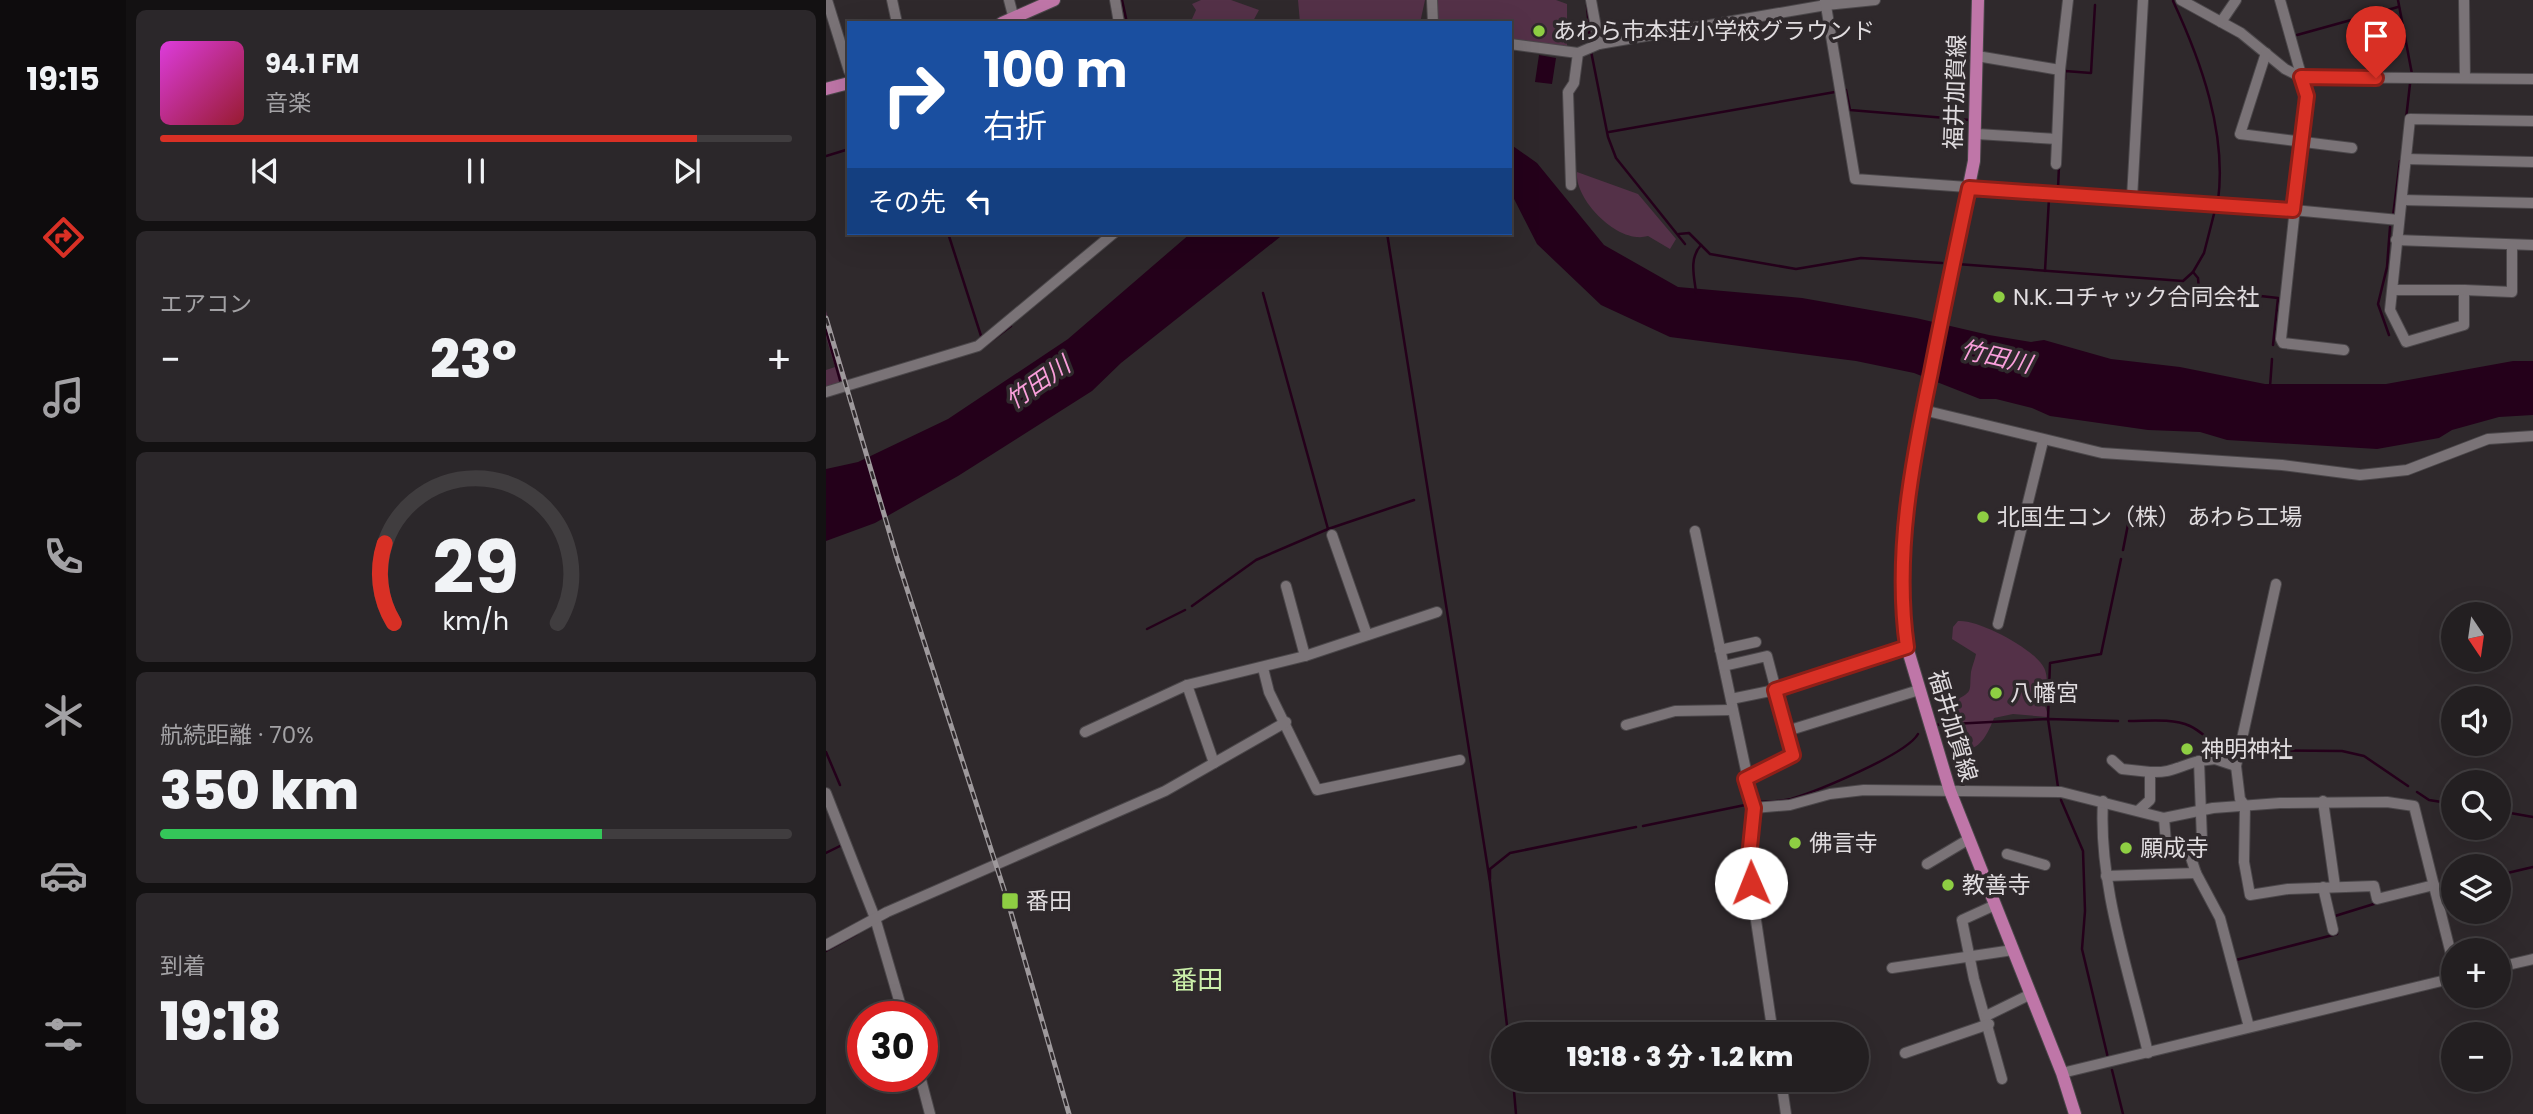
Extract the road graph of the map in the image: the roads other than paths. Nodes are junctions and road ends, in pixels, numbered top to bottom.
1 (827, 0) edge
2 (892, 0) edge
3 (1009, 0) edge
4 (1054, 0) edge
5 (1115, 0) edge
6 (1432, 0) edge
7 (1591, 0) edge
8 (1875, 0) edge
9 (1978, 0) edge
10 (2068, 0) edge
11 (2143, 0) edge
12 (2180, 0) edge
13 (2236, 0) edge
14 (2280, 0) edge
15 (2464, 0) edge
16 (1826, 2) edge
17 (897, 21) edge
18 (1010, 21) edge
19 (1119, 21) edge
20 (1433, 21) edge
21 (2221, 22) junction
22 (1512, 44) edge
23 (1599, 44) junction
24 (2266, 52) junction
25 (1578, 53) junction
26 (1977, 56) junction
27 (847, 65) edge
28 (2060, 70) junction
29 (2301, 77) junction
30 (2465, 78) junction
31 (2533, 79) edge
32 (847, 83) edge
33 (826, 89) edge
34 (2533, 121) edge
35 (1977, 134) junction
36 (2057, 139) junction
37 (2302, 143) junction
38 (2352, 148) dead end
39 (2406, 159) junction
40 (2533, 162) edge
41 (2056, 164) dead end
42 (1571, 185) dead end
43 (1969, 188) junction
44 (2132, 198) junction
45 (2403, 200) junction
46 (2533, 203) edge
47 (2293, 210) junction
48 (2399, 220) junction
49 (1112, 235) edge
50 (2396, 240) junction
51 (2512, 245) junction
52 (2533, 245) edge
53 (2394, 290) junction
54 (2464, 290) junction
55 (2344, 350) dead end
56 (826, 392) edge
57 (1923, 410) junction
58 (2533, 436) edge
59 (2043, 440) junction
60 (1695, 531) dead end
61 (1332, 535) dead end
62 (2276, 584) dead end
63 (1286, 586) dead end
64 (1437, 612) dead end
65 (1998, 624) dead end
66 (1367, 635) junction
67 (1756, 642) dead end
68 (1907, 647) junction
69 (1720, 650) junction
70 (1305, 656) junction
71 (1724, 666) junction
72 (1263, 667) junction
73 (1187, 685) junction
74 (1775, 690) junction
75 (1919, 690) junction
76 (1731, 704) junction
77 (1286, 722) junction
78 (1626, 725) dead end
79 (1787, 731) junction
80 (1085, 732) dead end
81 (1460, 760) dead end
82 (2112, 760) dead end
83 (2199, 761) junction
84 (1213, 763) junction
85 (2236, 766) junction
86 (2150, 772) junction
87 (1745, 779) junction
88 (1950, 790) junction
89 (826, 793) edge
90 (2104, 801) junction
91 (2323, 801) junction
92 (2245, 806) junction
93 (1754, 808) junction
94 (2139, 810) junction
95 (2200, 811) junction
96 (2164, 818) junction
97 (1969, 839) junction
98 (2181, 846) junction
99 (2007, 853) dead end
100 (1927, 864) dead end
101 (2045, 865) dead end
102 (2196, 873) junction
103 (2106, 876) junction
104 (2434, 885) junction
105 (2329, 886) junction
106 (1995, 905) junction
107 (876, 918) junction
108 (2333, 930) dead end
109 (2447, 938) edge
110 (826, 945) edge
111 (2013, 950) junction
112 (1971, 958) junction
113 (2533, 959) edge
114 (2511, 964) edge
115 (1892, 968) dead end
116 (2441, 981) edge
117 (2031, 994) junction
118 (899, 1001) edge
119 (1988, 1020) junction
120 (1771, 1022) edge
121 (2249, 1027) junction
122 (2148, 1053) junction
123 (1905, 1054) dead end
124 (2062, 1073) junction
125 (2002, 1079) dead end
126 (924, 1092) edge
127 (1783, 1092) edge
128 (930, 1114) edge
129 (1786, 1114) edge
130 (2075, 1114) edge

1 - 27 street
2 - 17 street
3 - 18 street
4 - 18 main road
5 - 19 street
6 - 20 street
7 - 23 street
8 - 16 street
9 - 26 main road, 福井加賀線
10 - 28 street
11 - 44 street
12 - 21 street
13 - 21 street
14 - 29 street
15 - 30 street
16 - 23 street
16 - 43 street
21 - 24 street
22 - 25 street
23 - 25 street
24 - 29 street
24 - 37 street
25 - 42 street
26 - 28 street
26 - 35 main road, 福井加賀線
28 - 36 street
29 - 30 street
29 - 37 street
30 - 31 street
32 - 33 main road
34 - 39 street
35 - 36 street
35 - 43 main road, 福井加賀線
36 - 41 street
37 - 38 street
37 - 47 street
39 - 40 street
39 - 45 street
43 - 44 street
43 - 57 main road, 福井加賀線
44 - 47 street
45 - 46 street
45 - 48 street
47 - 48 street
47 - 55 street
48 - 50 street
49 - 56 street
50 - 51 street
50 - 53 street
51 - 52 street
51 - 54 street
53 - 54 street
53 - 54 street
57 - 59 street
57 - 68 main road, 福井加賀線
58 - 59 street
59 - 65 street
60 - 69 street
61 - 66 street
62 - 85 street
63 - 70 street
64 - 66 street
66 - 70 street
67 - 69 street
68 - 74 street
68 - 75 main road, 福井加賀線
69 - 71 street
70 - 72 street
71 - 74 street
71 - 76 street
72 - 73 street
72 - 77 street
73 - 80 street
73 - 84 street
74 - 76 street
74 - 79 street
75 - 79 street
75 - 88 main road, 福井加賀線
76 - 78 street
76 - 87 street
77 - 81 street
77 - 84 street
79 - 87 street
82 - 86 street
83 - 85 street
83 - 86 street
83 - 95 street
84 - 107 street
85 - 92 street
86 - 94 street
87 - 93 street
88 - 90 street
88 - 93 street
88 - 97 main road, 福井加賀線
89 - 107 street
90 - 94 street
90 - 103 street
91 - 92 street
91 - 104 street
91 - 105 street
92 - 95 street
92 - 105 street
93 - 120 street
94 - 96 street
95 - 96 street
95 - 98 street
96 - 98 street
97 - 100 street
97 - 106 main road, 福井加賀線
98 - 102 street
99 - 101 street
102 - 103 street
102 - 121 street
103 - 122 street
104 - 105 street
104 - 109 street
105 - 108 street
106 - 111 main road, 福井加賀線
106 - 112 street
107 - 110 street
107 - 118 street
111 - 112 street
111 - 117 main road, 福井加賀線
112 - 115 street
112 - 119 street
113 - 114 street
116 - 121 street
117 - 119 street
117 - 124 main road, 福井加賀線
119 - 123 street
119 - 125 street
121 - 122 street
122 - 124 street
124 - 130 main road, 福井加賀線
126 - 128 street
127 - 129 street

